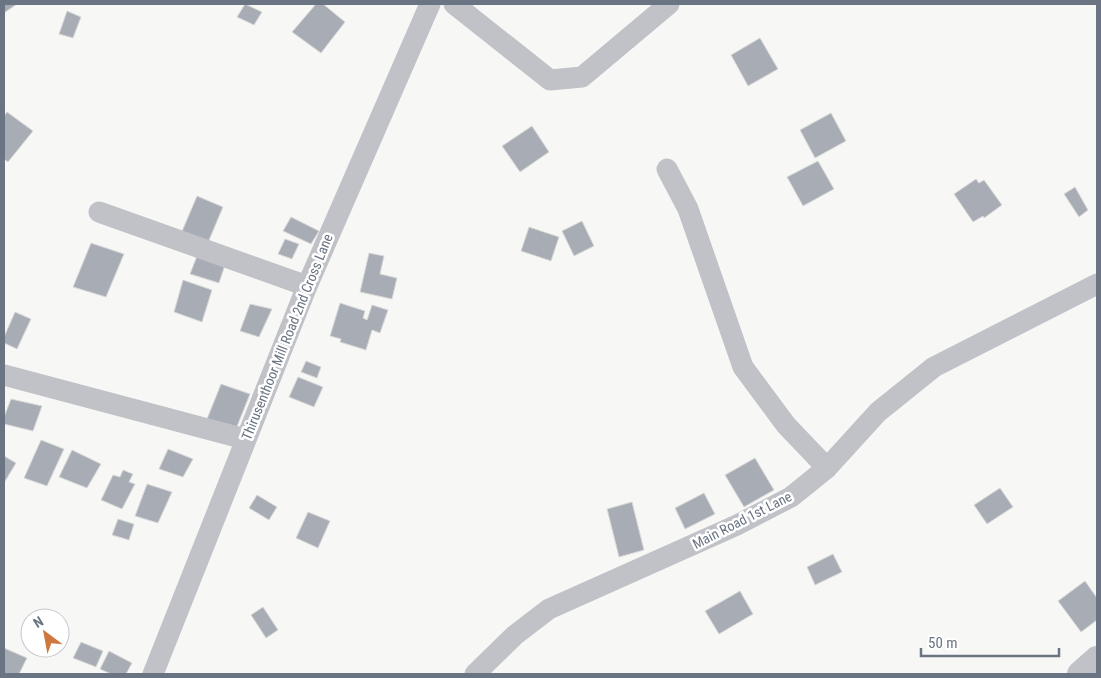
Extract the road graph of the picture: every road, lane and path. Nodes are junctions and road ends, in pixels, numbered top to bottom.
1 (430, 4) edge
2 (454, 4) edge
3 (669, 4) edge
4 (667, 170) dead end
5 (99, 212) dead end
6 (1097, 284) edge
7 (307, 286) junction
8 (4, 375) edge
9 (245, 439) junction
10 (827, 468) junction
11 (1097, 659) edge
12 (153, 674) edge
13 (475, 674) edge
14 (1080, 674) edge

1 - 7 street, Thirusenthoor Mill Road 2nd Cross Lane
2 - 3 street
4 - 10 street
5 - 7 street
6 - 10 street, Main Road 1st Lane
7 - 9 street, Thirusenthoor Mill Road 2nd Cross Lane
8 - 9 street
9 - 12 street, Thirusenthoor Mill Road 2nd Cross Lane
10 - 13 street, Main Road 1st Lane
11 - 14 street

